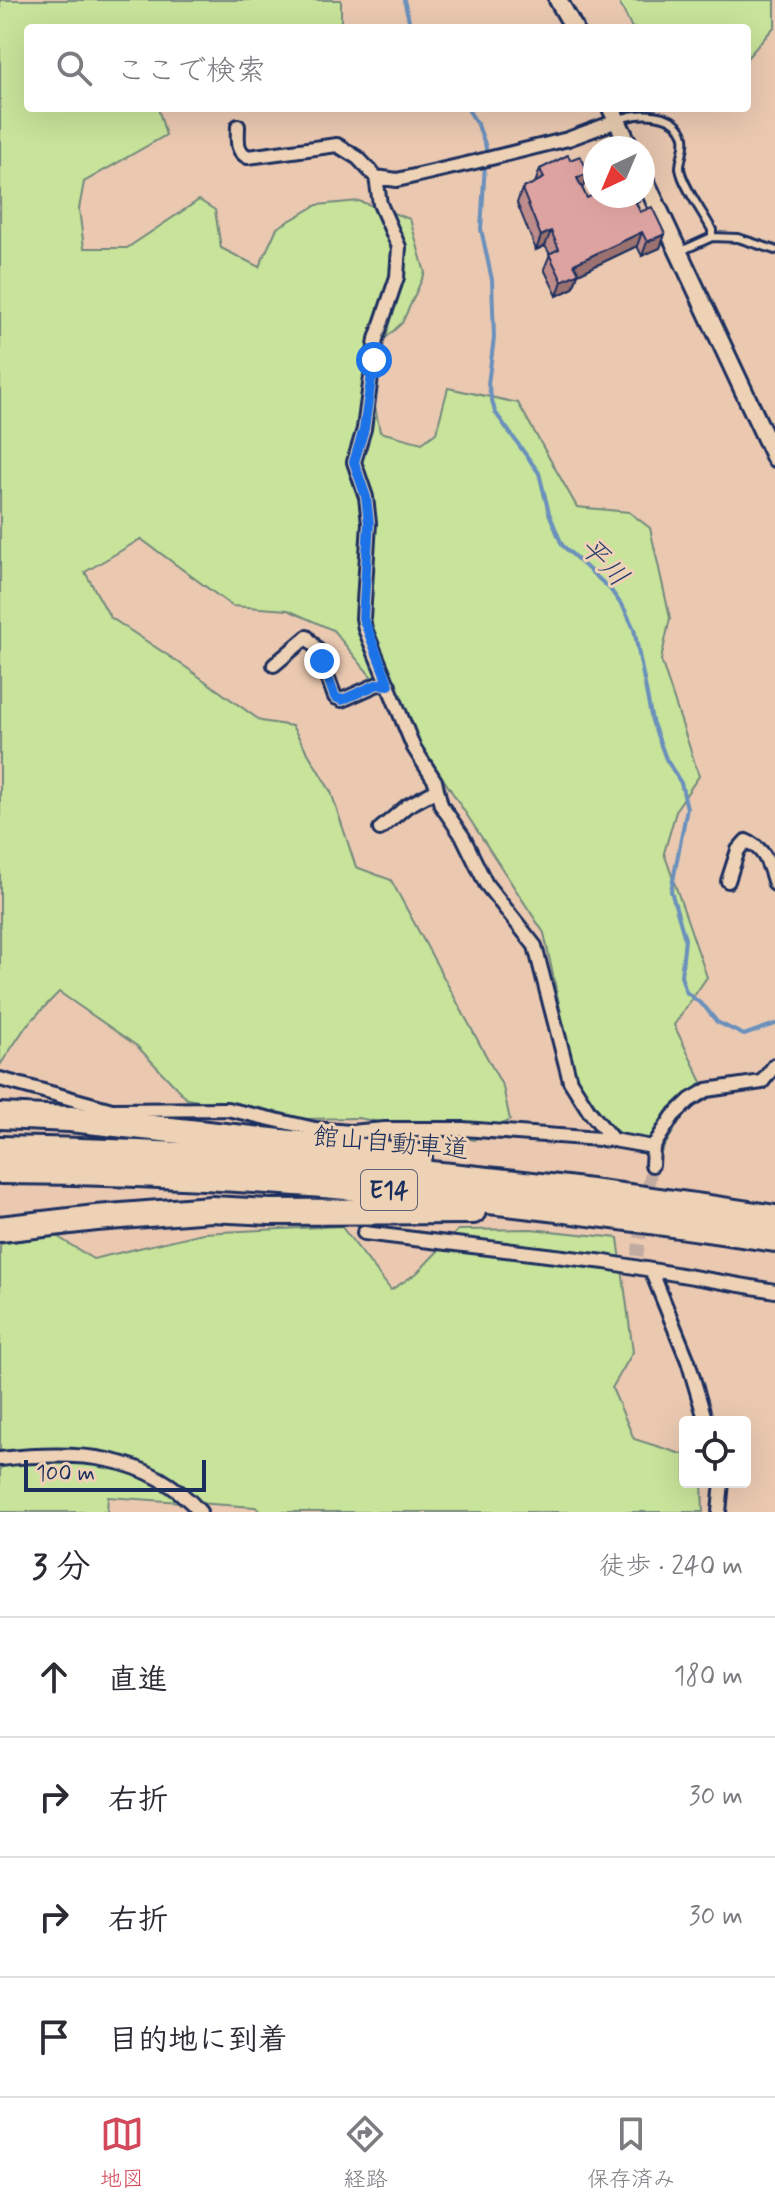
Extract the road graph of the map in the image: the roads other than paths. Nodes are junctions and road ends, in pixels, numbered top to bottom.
1 (558, 0) edge
2 (572, 24) edge
3 (614, 114) edge
4 (238, 126) dead end
5 (624, 136) edge
6 (376, 177) junction
7 (655, 202) edge
8 (712, 237) junction
9 (775, 250) edge
10 (678, 252) junction
11 (770, 437) edge
12 (775, 458) edge
13 (274, 665) dead end
14 (389, 685) junction
15 (437, 790) junction
16 (380, 829) dead end
17 (728, 881) dead end
18 (775, 884) edge
19 (775, 1065) edge
20 (0, 1079) edge
21 (0, 1116) edge
22 (613, 1140) junction
23 (653, 1147) junction
24 (0, 1149) edge
25 (652, 1165) tunnel mouth
26 (0, 1171) edge
27 (573, 1199) junction
28 (211, 1209) junction
29 (0, 1215) edge
30 (774, 1218) edge
31 (0, 1229) edge
32 (364, 1233) dead end
33 (775, 1239) edge
34 (651, 1270) junction
35 (775, 1291) edge
36 (704, 1416) edge
37 (0, 1459) edge
38 (721, 1488) edge
39 (200, 1512) edge
40 (719, 1512) edge

1 - 2 street
3 - 5 street
3 - 6 street
3 - 8 lane
4 - 6 street
6 - 14 street
7 - 10 street
8 - 9 lane
8 - 10 lane
10 - 11 street
11 - 12 street
13 - 14 street
14 - 15 street
15 - 16 street
15 - 22 street
17 - 18 street
19 - 23 street
20 - 22 street
21 - 27 highway
22 - 23 street
23 - 25 street
24 - 27 highway, 館山自動車道 / E14
26 - 27 highway, 館山自動車道 / E14
27 - 28 highway
27 - 30 highway, 館山自動車道 / E14
27 - 33 highway, 館山自動車道 / E14
28 - 29 highway
28 - 31 highway
32 - 34 street
34 - 35 street
34 - 36 street
37 - 39 street
38 - 40 street

